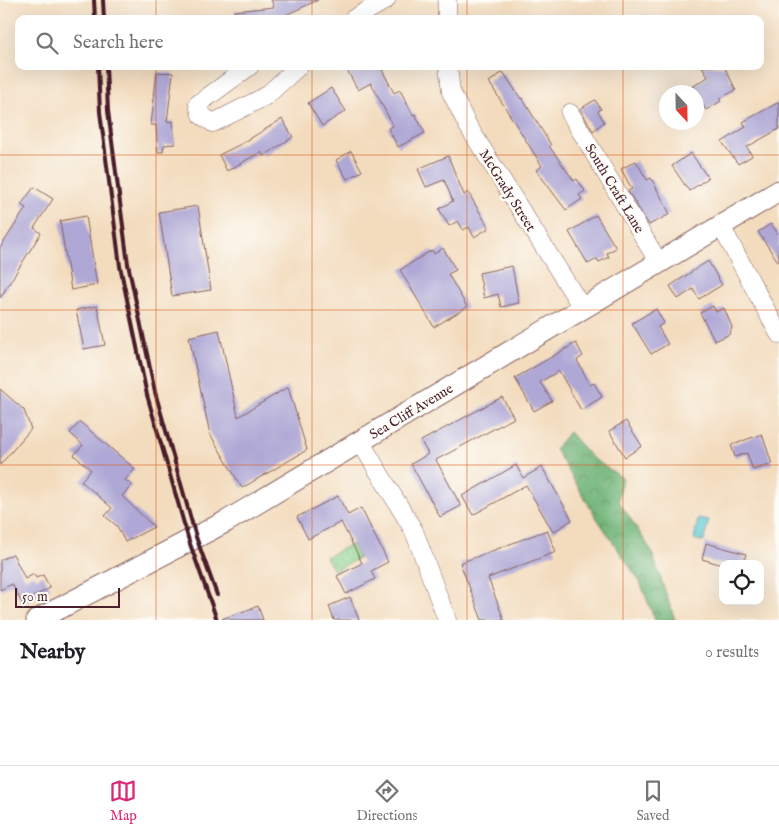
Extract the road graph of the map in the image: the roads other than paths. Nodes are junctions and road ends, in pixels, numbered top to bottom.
1 (386, 0) edge
2 (447, 0) edge
3 (360, 15) edge
4 (447, 15) edge
5 (245, 70) edge
6 (295, 70) edge
7 (448, 70) edge
8 (570, 113) dead end
9 (779, 191) edge
10 (721, 226) junction
11 (659, 263) junction
12 (582, 309) junction
13 (779, 334) edge
14 (360, 441) junction
15 (37, 620) edge
16 (447, 620) edge

1 - 3 street
2 - 4 street
5 - 6 street
7 - 12 street, McGrady Street
8 - 11 street, South Craft Lane
9 - 10 street, Sea Cliff Avenue
10 - 11 street, Sea Cliff Avenue
10 - 13 street
11 - 12 street, Sea Cliff Avenue
12 - 14 street, Sea Cliff Avenue
14 - 15 street, Sea Cliff Avenue
14 - 16 street

